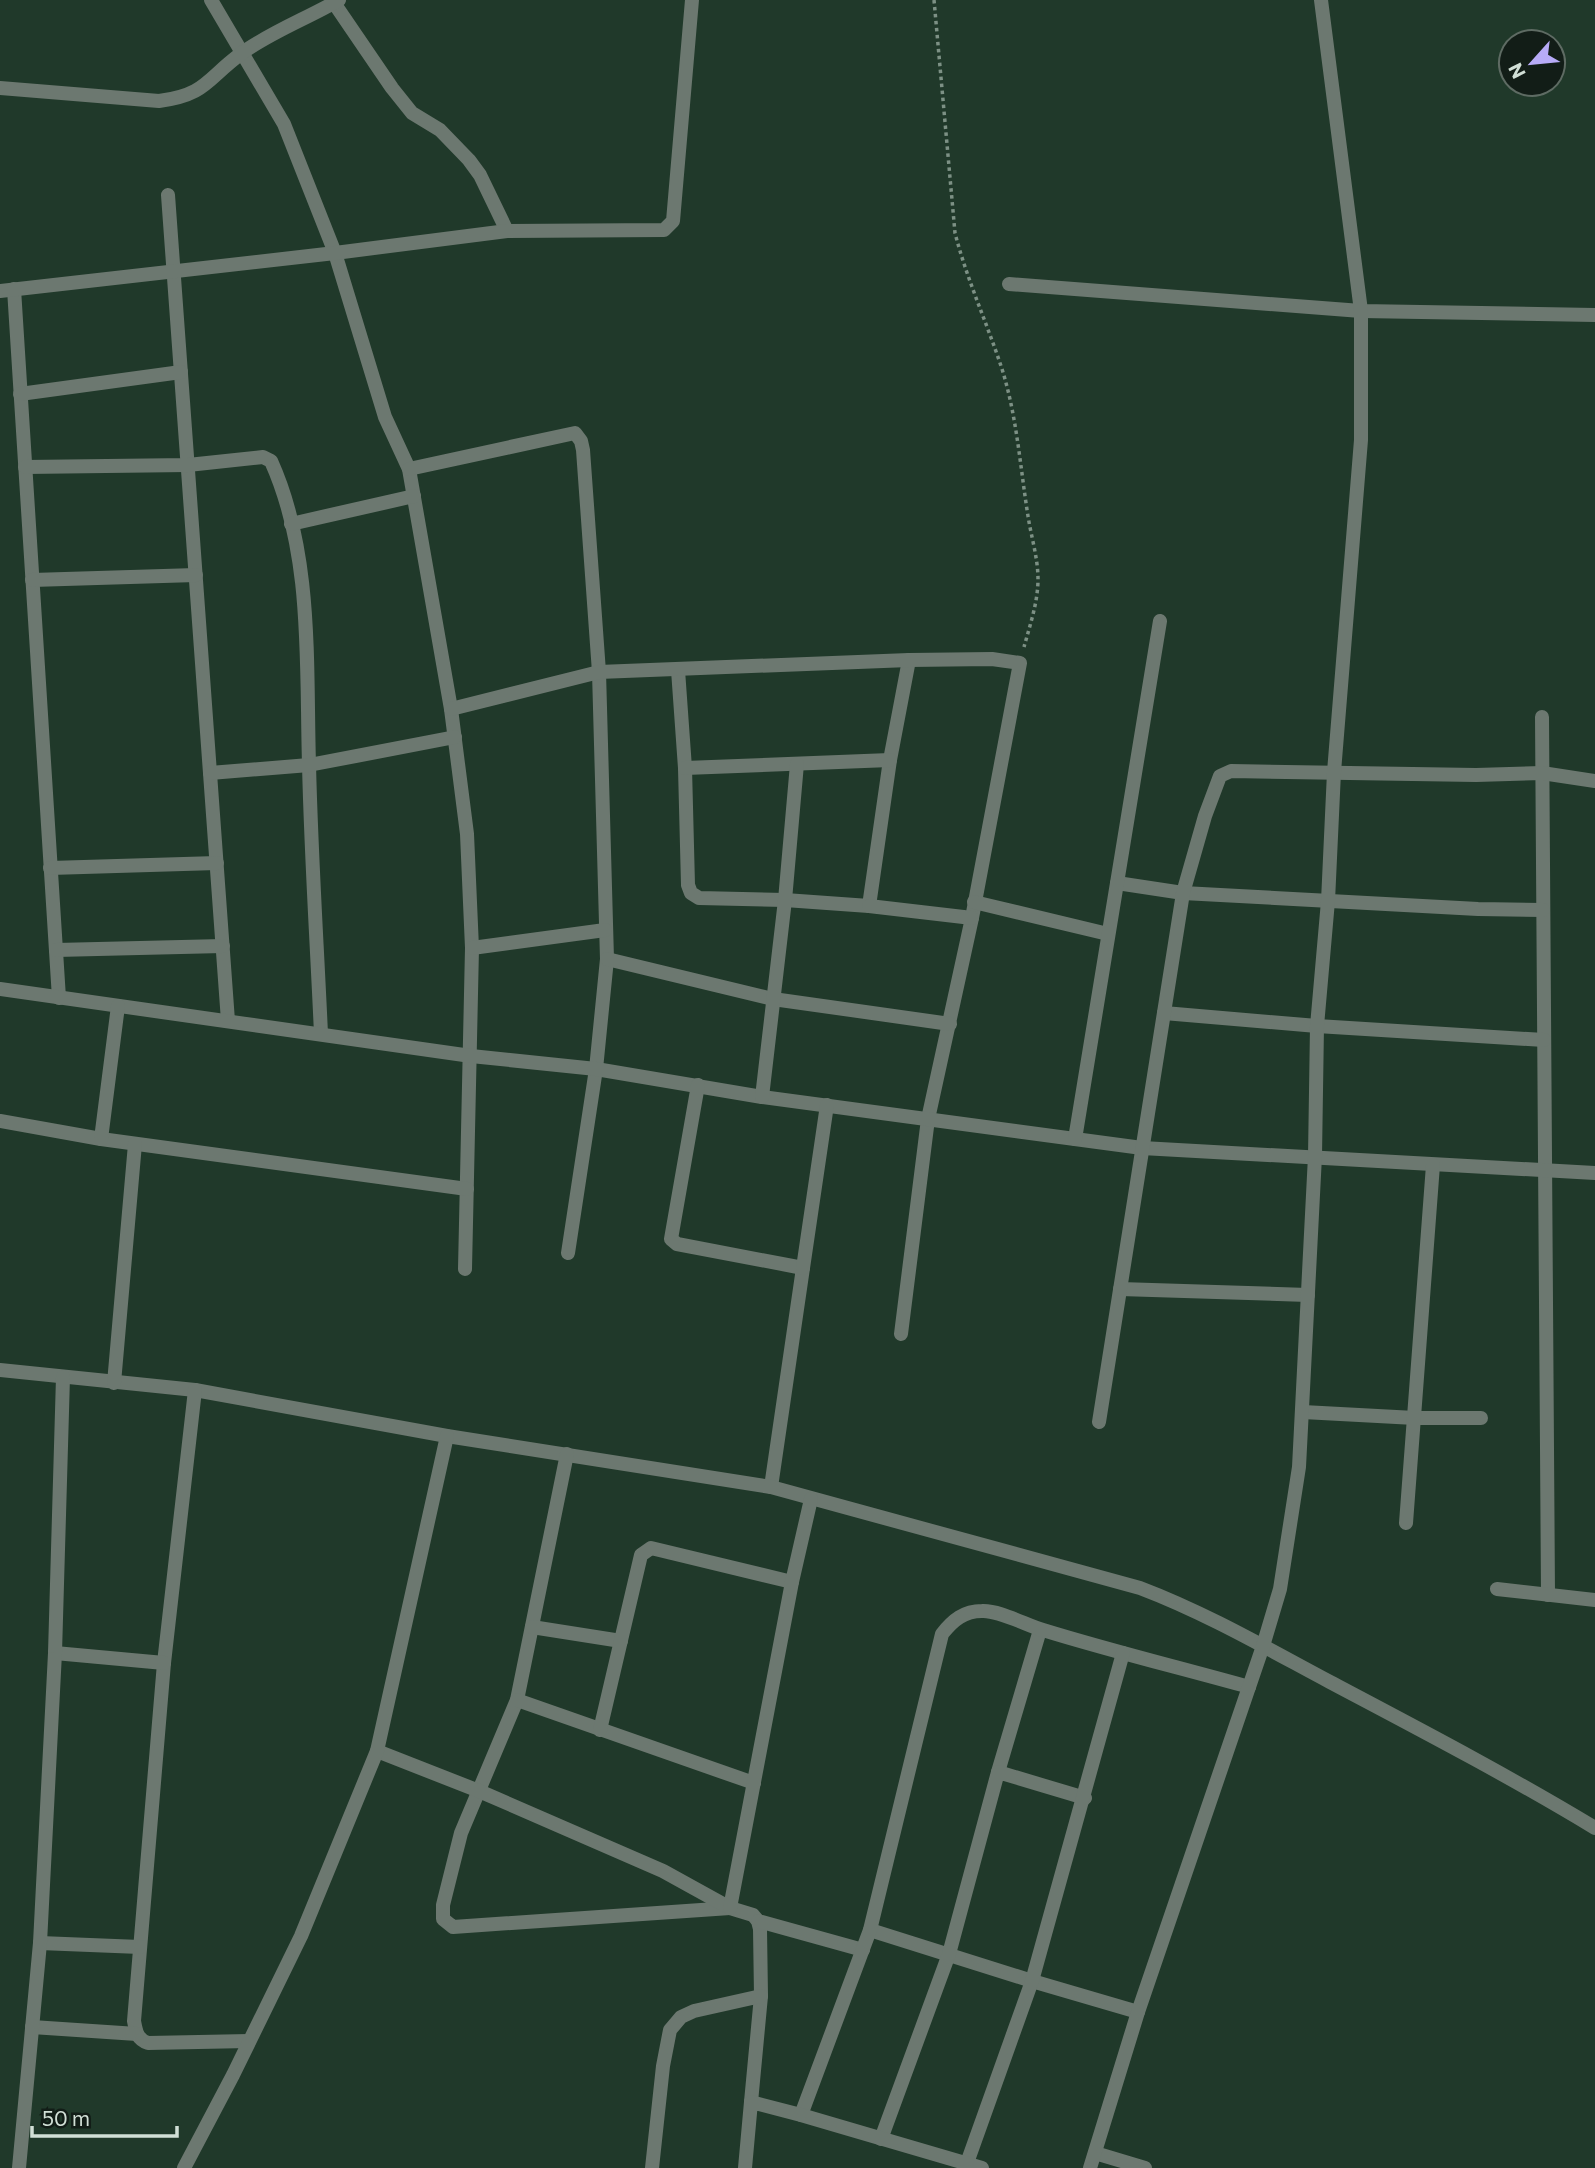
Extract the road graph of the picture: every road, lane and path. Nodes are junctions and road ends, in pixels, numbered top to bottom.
1 (211, 0) edge
2 (692, 0) edge
3 (934, 0) edge
4 (1321, 0) edge
5 (335, 1) edge
6 (243, 52) junction
7 (0, 88) edge
8 (168, 195) dead end
9 (507, 231) junction
10 (335, 253) junction
11 (173, 270) junction
12 (1009, 284) dead end
13 (7, 290) edge
14 (1361, 311) junction
15 (1595, 315) edge
16 (181, 372) junction
17 (20, 394) junction
18 (188, 465) junction
19 (25, 467) junction
20 (409, 469) junction
21 (414, 496) junction
22 (290, 524) junction
23 (195, 575) junction
24 (32, 580) junction
25 (1160, 621) dead end
26 (909, 660) junction
27 (1020, 663) junction
28 (678, 670) junction
29 (599, 672) junction
30 (451, 709) junction
31 (1542, 717) dead end
32 (455, 737) junction
33 (890, 760) junction
34 (797, 764) junction
35 (309, 765) junction
36 (685, 768) junction
37 (1335, 772) junction
38 (1542, 772) junction
39 (210, 773) junction
40 (1595, 781) edge
41 (217, 863) junction
42 (50, 868) junction
43 (1117, 883) junction
44 (1183, 893) junction
45 (785, 900) junction
46 (1328, 901) junction
47 (974, 902) junction
48 (869, 905) junction
49 (1543, 910) junction
50 (972, 918) junction
51 (605, 930) junction
52 (1108, 934) junction
53 (223, 946) junction
54 (472, 948) junction
55 (56, 950) junction
56 (607, 959) junction
57 (0, 989) edge
58 (59, 998) junction
59 (773, 999) junction
60 (118, 1006) junction
61 (1164, 1013) junction
62 (228, 1021) junction
63 (950, 1024) junction
64 (1317, 1026) junction
65 (321, 1034) junction
66 (1544, 1040) junction
67 (471, 1056) junction
68 (596, 1069) junction
69 (698, 1085) junction
70 (762, 1097) junction
71 (827, 1105) junction
72 (928, 1119) junction
73 (0, 1121) edge
74 (101, 1139) junction
75 (1075, 1139) junction
76 (135, 1144) junction
77 (1142, 1148) junction
78 (1315, 1156) junction
79 (1433, 1165) junction
80 (1545, 1171) junction
81 (1595, 1173) edge
82 (467, 1189) junction
83 (568, 1252) dead end
84 (803, 1268) junction
85 (465, 1269) dead end
86 (1120, 1289) junction
87 (1308, 1295) junction
88 (901, 1334) dead end
89 (0, 1370) edge
90 (63, 1377) junction
91 (114, 1383) junction
92 (195, 1390) junction
93 (1303, 1412) junction
94 (1415, 1418) junction
95 (1481, 1418) dead end
96 (1099, 1422) dead end
97 (447, 1436) junction
98 (567, 1454) junction
99 (771, 1487) junction
100 (811, 1499) junction
101 (1406, 1522) dead end
102 (792, 1583) junction
103 (1497, 1589) dead end
104 (1548, 1595) junction
105 (1595, 1600) edge
106 (532, 1627) junction
107 (1041, 1630) junction
108 (621, 1641) junction
109 (1263, 1646) junction
110 (55, 1653) junction
111 (1124, 1653) junction
112 (164, 1663) junction
113 (1250, 1687) junction
114 (517, 1700) junction
115 (600, 1730) junction
116 (377, 1751) junction
117 (998, 1772) junction
118 (754, 1783) junction
119 (480, 1791) junction
120 (1085, 1798) junction
121 (1595, 1828) edge
122 (730, 1908) junction
123 (758, 1921) junction
124 (870, 1930) junction
125 (40, 1943) junction
126 (140, 1947) junction
127 (863, 1950) junction
128 (949, 1954) junction
129 (1032, 1981) junction
130 (761, 1996) junction
131 (1138, 2012) junction
132 (33, 2027) junction
133 (136, 2034) junction
134 (250, 2041) junction
135 (751, 2102) junction
136 (801, 2115) junction
137 (881, 2138) junction
138 (1095, 2153) junction
139 (967, 2163) junction
140 (19, 2168) edge
141 (184, 2168) edge
142 (652, 2168) edge
143 (745, 2168) edge
144 (982, 2168) edge
145 (1090, 2168) edge
146 (1145, 2168) edge

1 - 6 street
2 - 9 street
3 - 27 path
4 - 14 street
5 - 6 street
5 - 9 street
6 - 7 street
6 - 10 street
8 - 11 street
9 - 10 street
10 - 11 street
10 - 20 street
11 - 13 street
11 - 16 street
12 - 14 street
13 - 17 street
14 - 15 street
14 - 37 street
16 - 17 street
16 - 18 street
17 - 19 street
18 - 19 street
18 - 22 street
18 - 23 street
19 - 24 street
20 - 21 street
20 - 29 street
21 - 22 street
21 - 30 street
22 - 35 street
23 - 24 street
23 - 39 street
24 - 42 street
25 - 43 street
26 - 27 street
26 - 28 street
26 - 33 street
27 - 47 street
28 - 29 street
28 - 36 street
29 - 30 street
29 - 51 street
30 - 32 street
31 - 38 street
32 - 35 street
32 - 54 street
33 - 34 street
33 - 48 street
34 - 36 street
34 - 45 street
35 - 39 street
35 - 65 street
36 - 45 street
37 - 38 street
37 - 44 street
37 - 46 street
38 - 40 street
38 - 49 street
39 - 41 street
41 - 42 street
41 - 53 street
42 - 55 street
43 - 44 street
43 - 52 street
44 - 46 street
44 - 61 street
45 - 48 street
45 - 59 street
46 - 49 street
46 - 64 street
47 - 50 street
47 - 52 street
48 - 50 street
49 - 66 street
50 - 63 street
51 - 54 street
51 - 56 street
52 - 75 street
53 - 55 street
53 - 62 street
54 - 67 street
55 - 58 street
56 - 59 street
56 - 68 street
57 - 58 street
58 - 60 street
59 - 63 street
59 - 70 street
60 - 62 street
60 - 74 street
61 - 64 street
61 - 77 street
62 - 65 street
63 - 72 street
64 - 66 street
64 - 78 street
65 - 67 street
66 - 80 street
67 - 68 street
67 - 82 street
68 - 69 street
68 - 83 street
69 - 70 street
69 - 84 street
70 - 71 street
71 - 72 street
71 - 84 street
72 - 75 street
72 - 88 street
73 - 74 street
74 - 76 street
75 - 77 street
76 - 82 street
76 - 91 street
77 - 78 street
77 - 86 street
78 - 79 street
78 - 87 street
79 - 80 street
79 - 94 street
80 - 81 street
80 - 104 street
82 - 85 street
84 - 99 street
86 - 87 street
86 - 96 street
87 - 93 street
89 - 90 street
90 - 91 street
90 - 110 street
91 - 92 street
92 - 97 street
92 - 112 street
93 - 94 street
93 - 109 street
94 - 95 street
94 - 101 street
97 - 98 street
97 - 116 street
98 - 99 street
98 - 106 street
99 - 100 street
100 - 102 street
100 - 109 street
102 - 108 street
102 - 118 street
103 - 104 street
104 - 105 street
106 - 108 street
106 - 114 street
107 - 111 street
107 - 117 street
107 - 124 street
108 - 115 street
109 - 113 street
109 - 121 street
110 - 112 street
110 - 125 street
111 - 113 street
111 - 120 street
112 - 126 street
113 - 131 street
114 - 115 street
114 - 119 street
115 - 118 street
116 - 119 street
116 - 134 street
117 - 120 street
117 - 128 street
118 - 122 street
119 - 122 street
119 - 122 street
120 - 129 street
122 - 123 street
123 - 127 street
123 - 130 street
124 - 127 street
124 - 128 street
125 - 126 street
125 - 132 street
126 - 133 street
127 - 136 street
128 - 129 street
128 - 137 street
129 - 131 street
129 - 139 street
130 - 135 street
130 - 142 street
131 - 138 street
132 - 133 street
132 - 140 street
133 - 134 street
134 - 141 street
135 - 136 street
135 - 143 street
136 - 137 street
137 - 139 street
138 - 145 street
138 - 146 street
139 - 144 street

